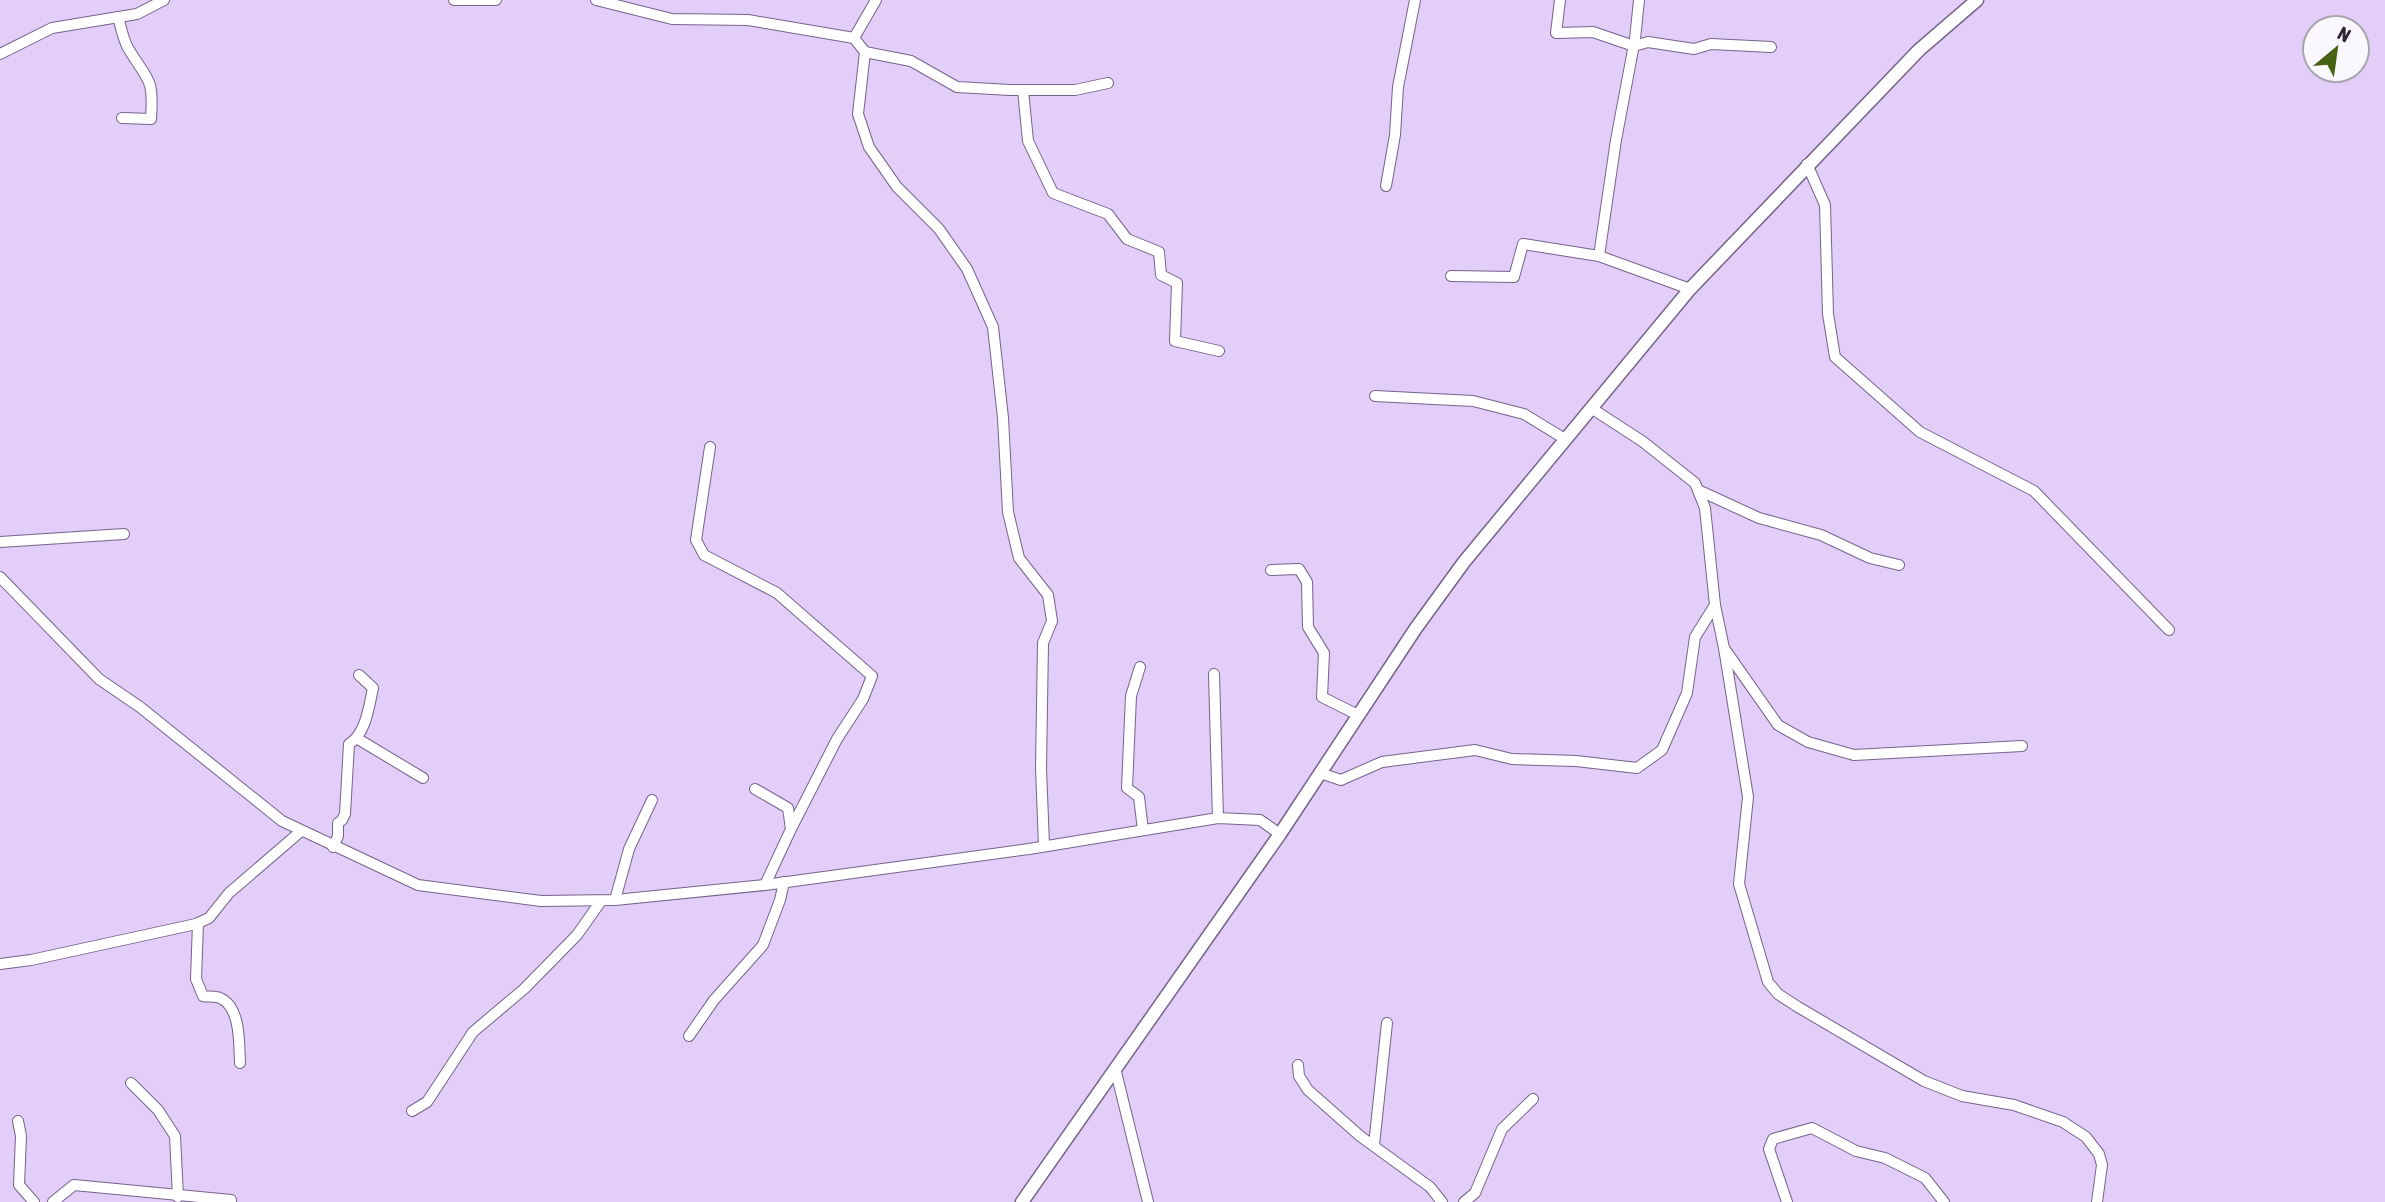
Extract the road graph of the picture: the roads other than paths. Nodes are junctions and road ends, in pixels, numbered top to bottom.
1 (164, 0) edge
2 (454, 0) edge
3 (496, 0) edge
4 (596, 0) edge
5 (876, 0) edge
6 (1415, 0) edge
7 (1560, 0) edge
8 (1639, 0) edge
9 (1977, 0) edge
10 (118, 17) junction
11 (854, 38) junction
12 (1634, 46) junction
13 (1771, 47) dead end
14 (865, 52) junction
15 (0, 54) edge
16 (1108, 83) dead end
17 (1023, 90) junction
18 (122, 118) dead end
19 (1807, 164) junction
20 (1386, 186) dead end
21 (1599, 256) junction
22 (1451, 276) dead end
23 (1690, 289) junction
24 (1219, 351) dead end
25 (1375, 396) dead end
26 (1591, 408) junction
27 (1566, 439) junction
28 (710, 447) dead end
29 (1698, 491) junction
30 (124, 534) dead end
31 (0, 542) edge
32 (1899, 565) dead end
33 (1271, 570) dead end
34 (0, 577) edge
35 (1715, 605) junction
36 (2169, 630) dead end
37 (1724, 648) junction
38 (1139, 667) dead end
39 (1214, 674) dead end
40 (359, 675) dead end
41 (1358, 715) junction
42 (358, 739) junction
43 (2022, 746) dead end
44 (1320, 773) junction
45 (423, 778) dead end
46 (755, 789) dead end
47 (652, 800) dead end
48 (1218, 818) junction
49 (791, 829) junction
50 (1143, 830) junction
51 (300, 832) junction
52 (1280, 834) junction
53 (1044, 846) junction
54 (333, 847) junction
55 (784, 882) junction
56 (765, 885) junction
57 (615, 900) junction
58 (601, 901) junction
59 (198, 923) junction
60 (0, 964) edge
61 (1387, 1023) dead end
62 (689, 1036) dead end
63 (240, 1063) dead end
64 (1298, 1065) dead end
65 (1115, 1068) junction
66 (131, 1083) dead end
67 (1533, 1099) dead end
68 (412, 1111) dead end
69 (18, 1121) dead end
70 (1374, 1145) junction
71 (178, 1197) junction
72 (34, 1202) edge
73 (53, 1202) edge
74 (231, 1202) edge
75 (1022, 1202) edge
76 (1148, 1202) edge
77 (1442, 1202) edge
78 (1464, 1202) edge
79 (1787, 1202) edge
80 (1944, 1202) edge
81 (2097, 1202) edge

1 - 10 street
2 - 3 street
4 - 11 street
5 - 11 street
6 - 20 street
7 - 12 street
8 - 12 street
9 - 19 main road
10 - 15 street
10 - 18 street
11 - 14 street
12 - 13 street
12 - 21 street
14 - 17 street
14 - 53 street
16 - 17 street
17 - 24 street
19 - 23 main road
19 - 36 street
21 - 22 street
21 - 23 street
23 - 26 main road
25 - 27 street
26 - 27 main road
26 - 29 street
27 - 41 main road
28 - 49 street
29 - 32 street
29 - 35 street
30 - 31 street
33 - 41 street
34 - 51 street
35 - 37 street
35 - 44 street
37 - 43 street
37 - 81 street
38 - 50 street
39 - 48 street
40 - 42 street
41 - 44 main road
42 - 45 street
42 - 54 street
44 - 52 main road
46 - 49 street
47 - 57 street
48 - 50 street
48 - 52 street
49 - 56 street
50 - 53 street
51 - 54 street
51 - 59 street
52 - 65 main road
53 - 55 street
54 - 58 street
55 - 56 street
55 - 62 street
56 - 57 street
57 - 58 street
58 - 68 street
59 - 60 street
59 - 63 street
61 - 70 street
64 - 70 street
65 - 75 main road
65 - 76 street
66 - 71 street
67 - 78 street
69 - 72 street
70 - 77 street
71 - 73 street
71 - 74 street
79 - 80 street

